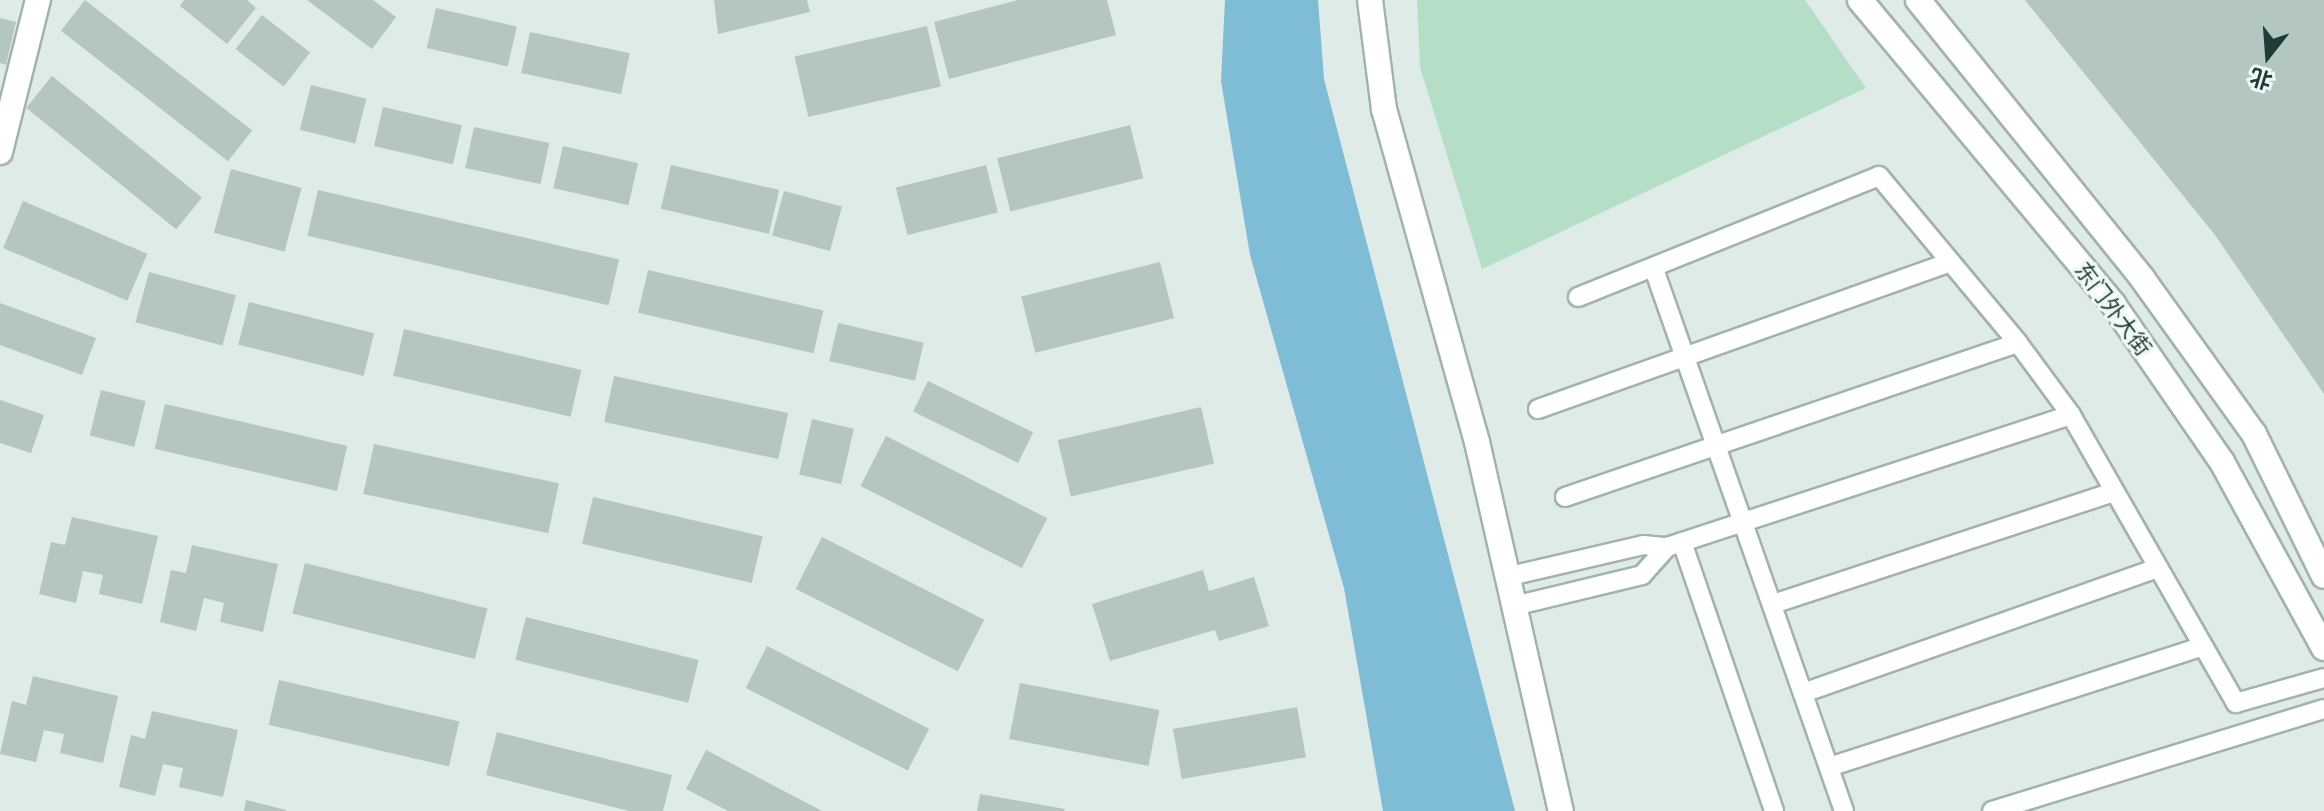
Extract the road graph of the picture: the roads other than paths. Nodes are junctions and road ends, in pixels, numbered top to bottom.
1 (38, 0) edge
2 (1370, 0) edge
3 (1860, 0) edge
4 (1918, 0) edge
5 (0, 152) edge
6 (1951, 262) junction
7 (1654, 269) junction
8 (1578, 297) dead end
9 (2018, 343) junction
10 (1686, 358) junction
11 (1538, 409) dead end
12 (2071, 415) junction
13 (1717, 446) junction
14 (2114, 492) junction
15 (1565, 497) dead end
16 (1745, 522) junction
17 (1675, 545) junction
18 (2158, 568) junction
19 (1510, 576) junction
20 (2324, 576) edge
21 (1773, 604) junction
22 (1518, 605) junction
23 (2203, 646) junction
24 (2324, 648) edge
25 (2324, 678) edge
26 (1803, 693) junction
27 (2324, 709) edge
28 (1829, 767) junction
29 (1561, 811) edge
30 (1774, 811) edge
31 (1844, 811) edge
32 (1992, 811) edge

1 - 5 main road
2 - 19 main road
3 - 24 main road, 东门外大街
4 - 20 main road, 东门外大街
6 - 7 lane
6 - 9 lane
6 - 10 lane
7 - 8 lane
7 - 10 lane
9 - 12 lane
9 - 13 lane
10 - 11 lane
10 - 13 lane
12 - 14 lane
12 - 16 lane
13 - 15 lane
13 - 16 lane
14 - 18 lane
14 - 21 lane
16 - 17 lane
16 - 21 lane
17 - 19 lane
17 - 22 lane
17 - 30 lane
18 - 23 lane
18 - 26 lane
19 - 22 main road
21 - 26 lane
22 - 29 main road
23 - 25 lane
23 - 28 lane
26 - 28 lane
27 - 32 lane
28 - 31 lane

